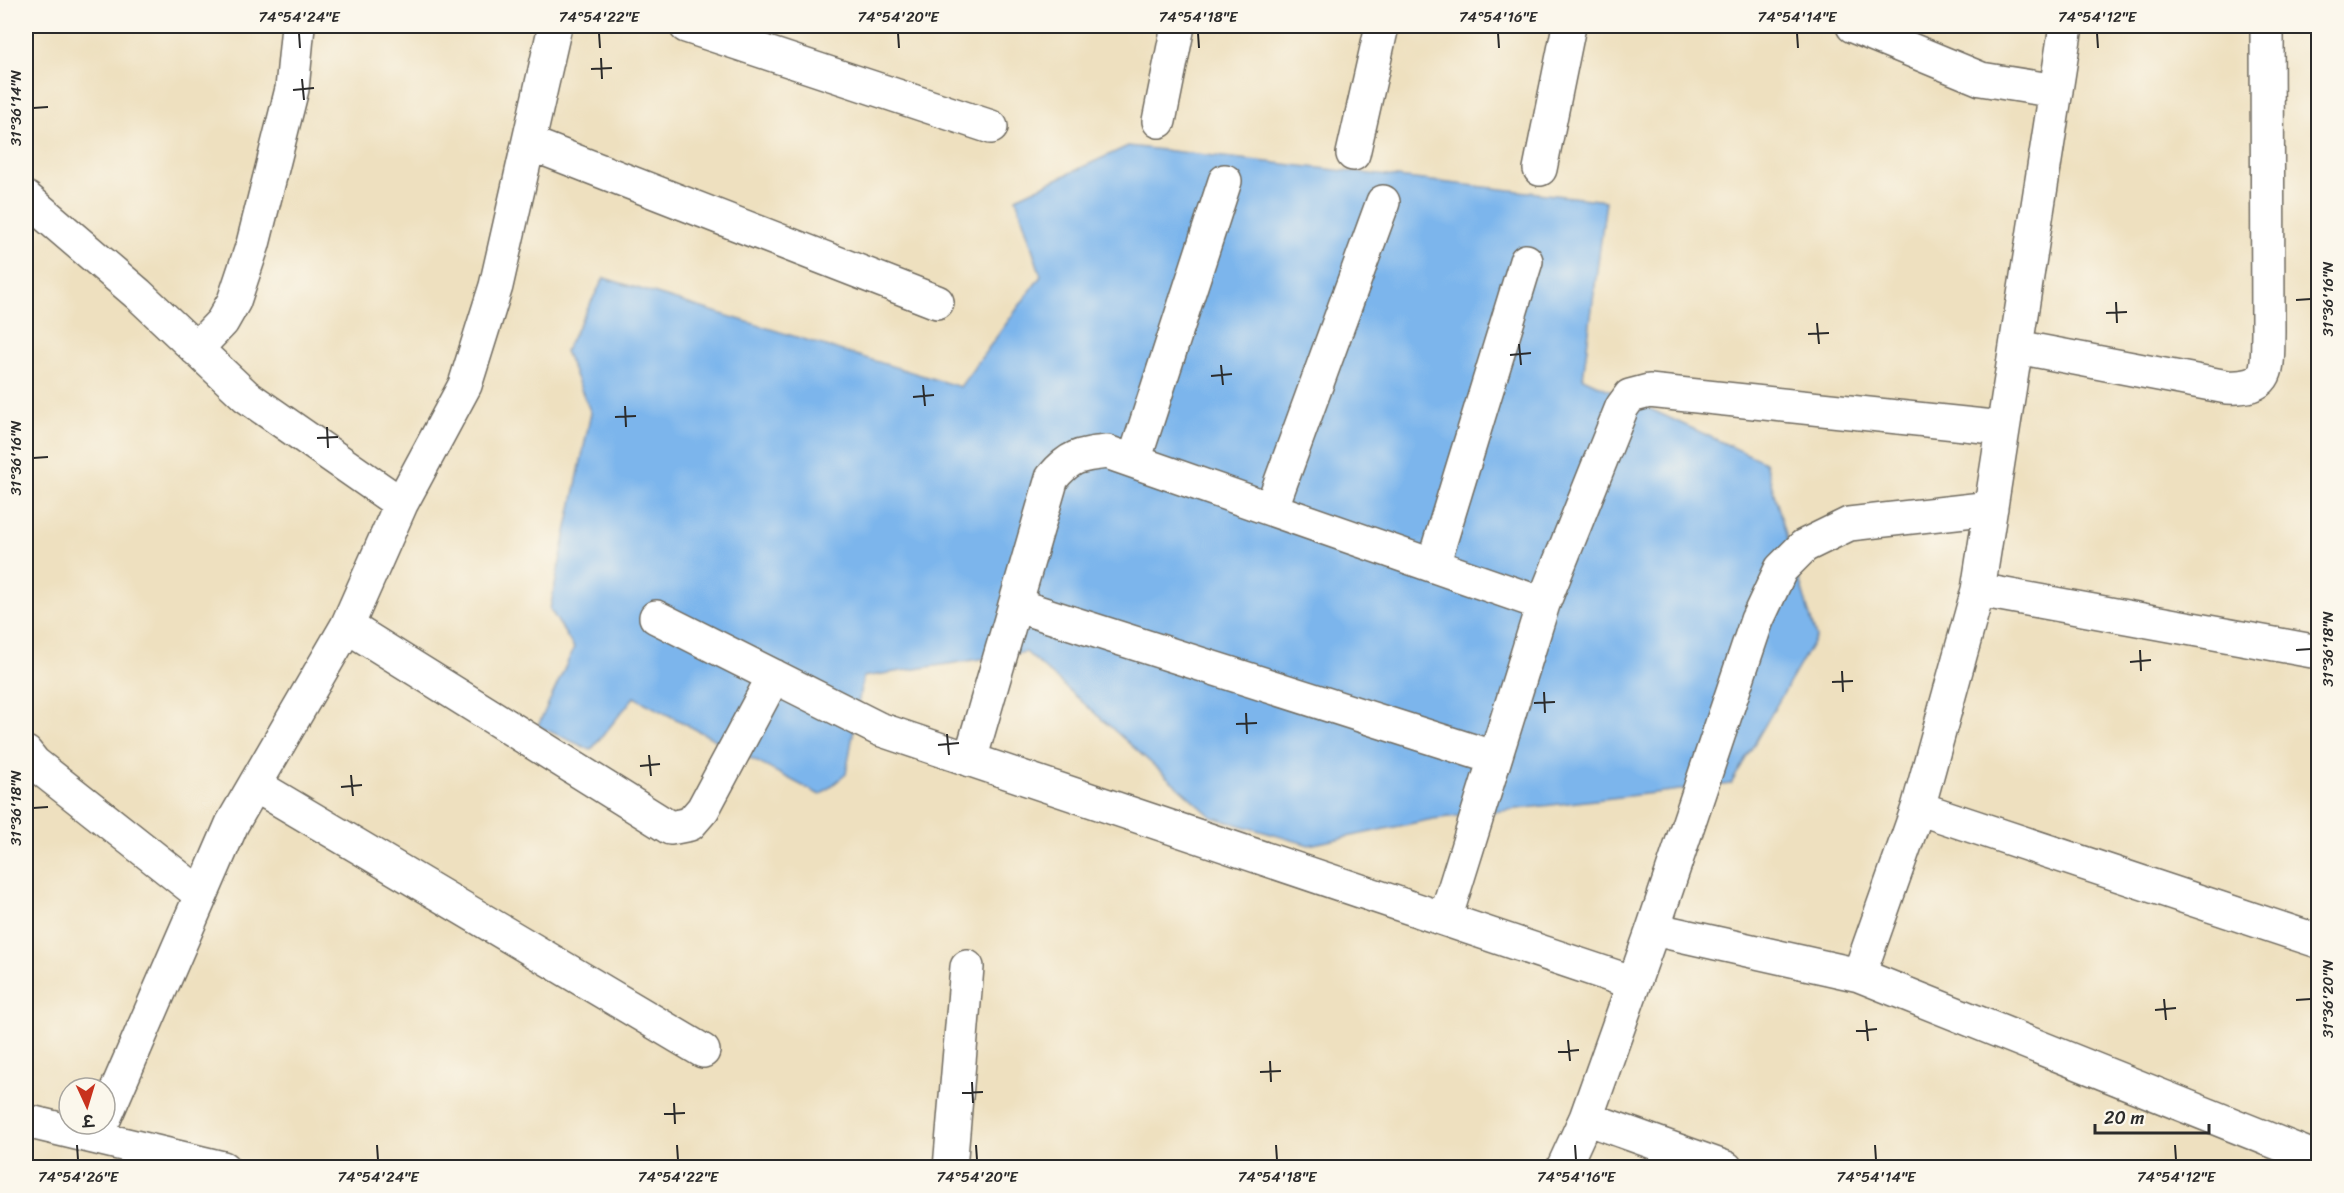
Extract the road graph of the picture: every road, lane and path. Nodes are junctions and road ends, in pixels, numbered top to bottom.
1 (298, 26) edge
2 (555, 26) edge
3 (686, 26) edge
4 (1178, 26) edge
5 (1382, 26) edge
6 (1569, 26) edge
7 (1852, 26) edge
8 (2066, 26) edge
9 (2267, 26) edge
10 (2056, 91) junction
11 (1159, 121) dead end
12 (991, 128) dead end
13 (530, 143) junction
14 (1353, 154) dead end
15 (1540, 169) dead end
16 (1225, 181) dead end
17 (26, 198) edge
18 (1383, 202) dead end
19 (1526, 261) dead end
20 (938, 302) dead end
21 (2016, 347) junction
22 (196, 350) junction
23 (2003, 428) junction
24 (1134, 461) junction
25 (402, 504) junction
26 (1991, 508) junction
27 (1271, 509) junction
28 (1433, 565) junction
29 (1978, 590) junction
30 (1543, 604) junction
31 (1015, 605) junction
32 (656, 616) dead end
33 (348, 626) junction
34 (2319, 652) edge
35 (774, 676) junction
36 (26, 753) edge
37 (1495, 758) junction
38 (970, 760) junction
39 (255, 785) junction
40 (1918, 808) junction
41 (201, 895) junction
42 (1445, 919) junction
43 (1653, 929) junction
44 (2319, 941) edge
45 (967, 967) dead end
46 (1859, 975) junction
47 (1634, 983) junction
48 (704, 1051) dead end
49 (117, 1090) edge
50 (1586, 1118) junction
51 (26, 1121) edge
52 (57, 1123) edge
53 (117, 1132) edge
54 (2319, 1159) edge
55 (223, 1167) edge
56 (950, 1167) edge
57 (1563, 1167) edge
58 (1726, 1167) edge

1 - 22 street
2 - 13 street
3 - 12 street
4 - 11 street
5 - 14 street
6 - 15 street
7 - 10 street
8 - 10 street
9 - 21 street
10 - 21 street
13 - 20 street
13 - 25 street
16 - 24 street
17 - 22 street
18 - 27 street
19 - 28 street
21 - 23 street
22 - 25 street
23 - 26 street
23 - 30 street
24 - 27 street
24 - 31 street
25 - 33 street
26 - 29 street
26 - 43 street
27 - 28 street
28 - 30 street
29 - 34 street
29 - 40 street
30 - 37 street
31 - 37 street
31 - 38 street
32 - 35 street
33 - 35 street
33 - 39 street
35 - 38 street
36 - 41 street
37 - 42 street
38 - 42 street
39 - 41 street
39 - 48 street
40 - 44 street
40 - 46 street
41 - 49 street
42 - 47 street
43 - 46 street
43 - 47 street
45 - 56 street
46 - 54 street
47 - 50 street
50 - 57 street
50 - 58 street
51 - 52 street
53 - 55 street

